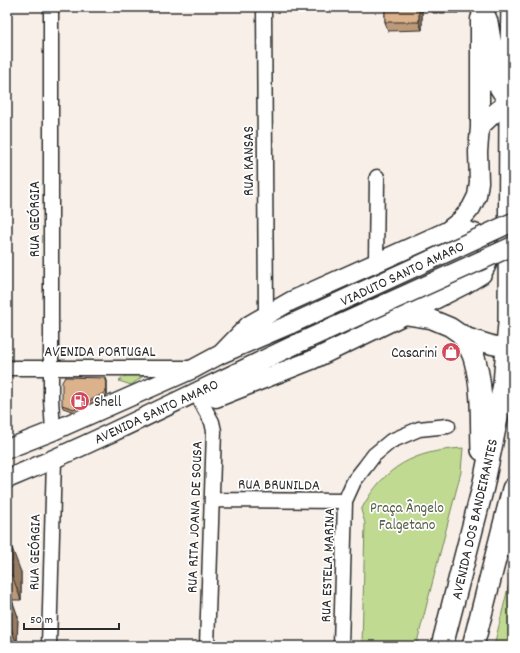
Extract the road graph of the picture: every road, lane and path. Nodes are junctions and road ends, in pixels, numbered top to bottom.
1 (51, 7) edge
2 (264, 7) edge
3 (480, 7) edge
4 (512, 7) edge
5 (511, 102) edge
6 (480, 127) junction
7 (377, 177) dead end
8 (513, 222) edge
9 (447, 231) junction
10 (513, 246) edge
11 (376, 262) junction
12 (266, 315) junction
13 (405, 315) junction
14 (291, 324) joint
15 (463, 336) junction
16 (303, 341) joint
17 (510, 349) edge
18 (221, 354) junction
19 (51, 367) junction
20 (7, 368) edge
21 (193, 368) junction
22 (198, 392) junction
23 (448, 426) dead end
24 (53, 430) junction
25 (7, 449) edge
26 (54, 460) junction
27 (7, 479) edge
28 (484, 487) junction
29 (513, 489) edge
30 (212, 500) junction
31 (345, 502) junction
32 (49, 646) edge
33 (207, 646) edge
34 (341, 646) edge
35 (442, 646) edge
36 (473, 646) edge

1 - 19 street, RUA GEÓRGIA
2 - 12 street, RUA KANSAS
3 - 5 highway
3 - 6 main road
4 - 5 highway, AVENIDA DOS BANDEIRANTES
5 - 6 main road
5 - 17 highway, AVENIDA DOS BANDEIRANTES
6 - 9 main road
7 - 11 street
8 - 14 main road, VIADUTO SANTO AMARO, bridge
9 - 11 main road
9 - 13 main road
10 - 16 main road, VIADUTO SANTO AMARO, bridge
11 - 12 main road
12 - 18 main road
13 - 15 main road
13 - 22 main road
14 - 18 main road, AVENIDA SANTO AMARO
15 - 17 main road
15 - 28 highway
16 - 22 main road, AVENIDA SANTO AMARO
17 - 28 highway, AVENIDA DOS BANDEIRANTES
18 - 21 main road, AVENIDA SANTO AMARO
19 - 20 street, AVENIDA PORTUGAL
19 - 21 street, AVENIDA PORTUGAL
19 - 24 street, RUA GEÓRGIA
21 - 24 main road, AVENIDA SANTO AMARO
22 - 26 main road, AVENIDA SANTO AMARO
22 - 30 street, RUA RITA JOANA DE SOUSA
23 - 31 street, RUA ESTELA MARINA
24 - 25 main road, AVENIDA SANTO AMARO
26 - 27 main road, AVENIDA SANTO AMARO
26 - 32 street, RUA GEÓRGIA
28 - 35 highway, AVENIDA DOS BANDEIRANTES
29 - 36 highway, AVENIDA DOS BANDEIRANTES
30 - 31 street, RUA BRUNILDA
30 - 33 street, RUA RITA JOANA DE SOUSA
31 - 34 street, RUA ESTELA MARINA

